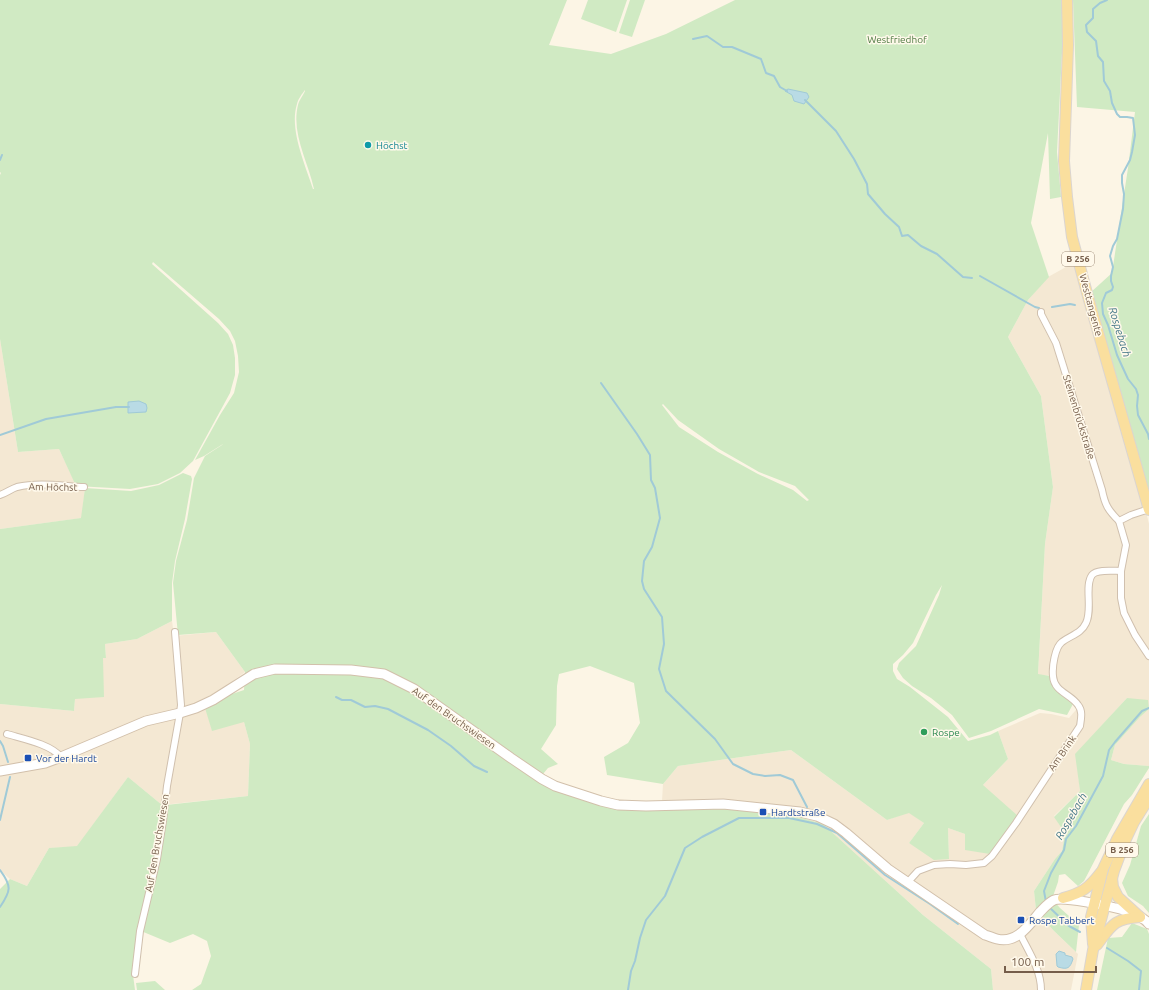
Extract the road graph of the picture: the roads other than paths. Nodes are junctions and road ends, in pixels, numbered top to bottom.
1 (1067, 0) edge
2 (1040, 312) dead end
3 (84, 487) dead end
4 (0, 495) edge
5 (1149, 509) edge
6 (1119, 521) junction
7 (1121, 571) junction
8 (176, 632) dead end
9 (1149, 656) edge
10 (180, 713) junction
11 (7, 734) dead end
12 (61, 757) junction
13 (0, 771) edge
14 (1149, 784) edge
15 (1149, 798) edge
16 (1103, 869) junction
17 (1112, 878) junction
18 (908, 882) junction
19 (1063, 898) junction
20 (1094, 904) junction
21 (1105, 906) junction
22 (1140, 917) junction
23 (1149, 924) edge
24 (1020, 934) junction
25 (1093, 950) junction
26 (135, 974) dead end
27 (1041, 990) edge
28 (1086, 990) edge

1 - 5 main road, Westtangente / B 256
2 - 6 street, Steinenbrückstraße
3 - 4 street, Am Höchst
5 - 6 street
6 - 7 street, Steinenbrückstraße
7 - 9 street, Steinenbrückstraße
7 - 18 street, Am Brink
8 - 10 street, Auf den Bruchswiesen
10 - 12 street, Auf den Bruchswiesen
10 - 18 street, Auf den Bruchswiesen
10 - 26 street, Auf den Bruchswiesen
11 - 12 street
12 - 13 street, Auf den Bruchswiesen
14 - 16 main road, B 256
15 - 17 main road, B 256
16 - 19 main road, B 256
16 - 20 main road, B 256
17 - 21 main road, B 256
17 - 22 main road
18 - 24 street
19 - 20 street
19 - 24 street
20 - 21 street
20 - 25 main road, B 256
21 - 22 street
21 - 25 main road, B 256
22 - 23 street
22 - 25 main road, B 256
24 - 27 street
25 - 28 main road, B 256

